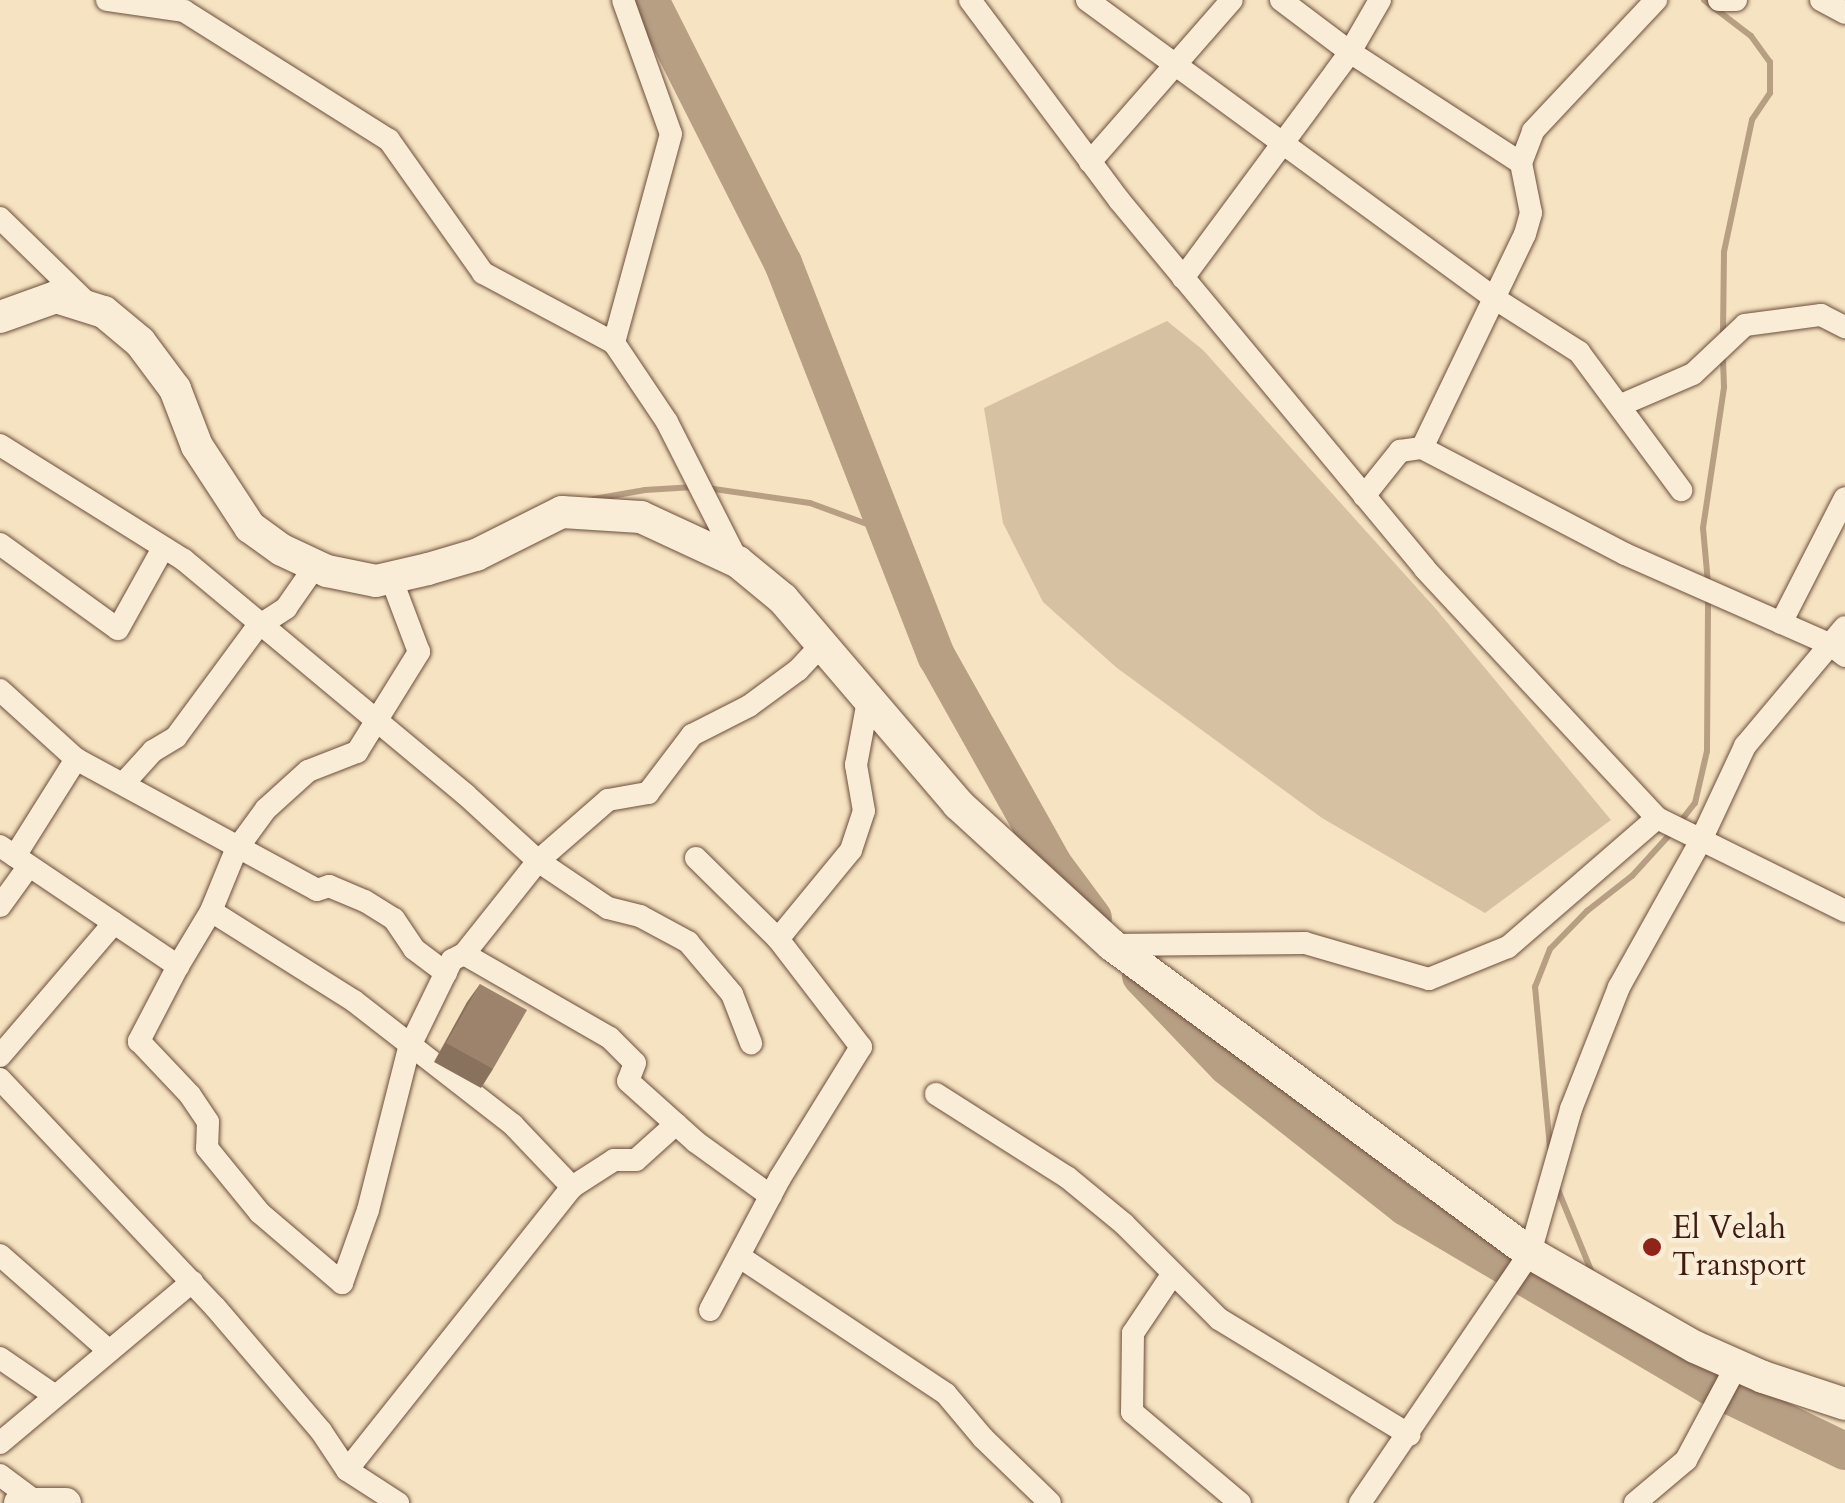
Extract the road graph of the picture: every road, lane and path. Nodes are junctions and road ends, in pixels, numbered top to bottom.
1 (107, 0) edge
2 (622, 0) edge
3 (970, 0) edge
4 (1087, 0) edge
5 (1232, 0) edge
6 (1281, 0) edge
7 (1380, 0) edge
8 (1656, 0) edge
9 (1719, 0) edge
10 (1736, 0) edge
11 (1821, 0) edge
12 (180, 5) edge
13 (1845, 13) edge
14 (1350, 52) junction
15 (1177, 64) junction
16 (1281, 146) junction
17 (1090, 162) junction
18 (1521, 162) junction
19 (0, 218) edge
20 (1184, 278) junction
21 (1494, 298) junction
22 (92, 308) junction
23 (0, 317) edge
24 (1845, 327) edge
25 (614, 343) junction
26 (1621, 405) junction
27 (0, 445) edge
28 (1422, 448) junction
29 (1682, 490) dead end
30 (1364, 496) junction
31 (1845, 498) edge
32 (0, 544) edge
33 (164, 548) junction
34 (738, 562) junction
35 (316, 566) junction
36 (390, 578) junction
37 (264, 623) junction
38 (1781, 623) junction
39 (1840, 643) edge
40 (821, 645) junction
41 (0, 690) edge
42 (868, 701) junction
43 (376, 722) junction
44 (76, 759) junction
45 (123, 784) junction
46 (1657, 818) junction
47 (1701, 840) junction
48 (236, 850) junction
49 (15, 856) edge
50 (696, 858) dead end
51 (538, 861) junction
52 (0, 906) edge
53 (211, 910) junction
54 (1845, 910) edge
55 (114, 923) junction
56 (778, 940) junction
57 (1112, 945) junction
58 (464, 954) junction
59 (178, 966) junction
60 (446, 972) junction
61 (751, 1043) dead end
62 (409, 1048) junction
63 (0, 1056) edge
64 (0, 1079) edge
65 (936, 1094) dead end
66 (676, 1124) junction
67 (572, 1188) junction
68 (771, 1196) junction
69 (1530, 1253) junction
70 (0, 1256) edge
71 (740, 1257) junction
72 (1172, 1275) junction
73 (192, 1282) junction
74 (710, 1310) dead end
75 (108, 1350) junction
76 (0, 1358) edge
77 (1736, 1366) junction
78 (54, 1395) junction
79 (1845, 1404) edge
80 (1410, 1435) junction
81 (0, 1444) edge
82 (348, 1470) junction
83 (0, 1475) edge
84 (27, 1502) edge
85 (66, 1503) edge
86 (398, 1503) edge
87 (1050, 1503) edge
88 (1240, 1503) edge
89 (1360, 1503) edge
90 (1635, 1503) edge

1 - 12 street
2 - 25 street
3 - 17 street
4 - 15 street
5 - 15 street
6 - 14 street
7 - 14 street
8 - 18 street
9 - 10 street
11 - 13 street
12 - 25 street
14 - 16 street
14 - 18 street
15 - 16 street
15 - 17 street
16 - 20 street
16 - 21 street
17 - 20 street
18 - 21 street
19 - 22 street
20 - 30 street
21 - 26 street
21 - 28 street
22 - 23 main road
22 - 35 main road
24 - 26 street
25 - 34 street
26 - 29 street
27 - 33 street
28 - 30 street
28 - 38 street
30 - 46 street
31 - 38 street
32 - 33 street
33 - 37 street
34 - 36 main road
34 - 40 main road
35 - 36 main road
35 - 37 street
36 - 43 street
37 - 43 street
37 - 45 street
38 - 39 street
39 - 47 street
40 - 42 main road
40 - 51 street
41 - 44 street
42 - 56 street
42 - 57 main road
43 - 48 street
43 - 51 street
44 - 45 street
44 - 49 street
45 - 48 street
46 - 47 street
46 - 57 street
47 - 54 street
47 - 69 street
48 - 53 street
48 - 60 street
49 - 52 street
49 - 55 street
50 - 56 street
51 - 58 street
51 - 61 street
53 - 59 street
53 - 62 street
55 - 59 street
55 - 63 street
56 - 68 street
57 - 69 main road
58 - 60 street
58 - 66 street
59 - 62 street
60 - 62 street
62 - 67 street
64 - 73 street
65 - 72 street
66 - 67 street
66 - 68 street
67 - 82 street
68 - 71 street
69 - 77 main road
69 - 80 street
70 - 75 street
71 - 74 street
71 - 87 street
72 - 80 street
72 - 88 street
73 - 75 street
73 - 82 street
75 - 78 street
76 - 78 street
77 - 79 main road
77 - 90 street
78 - 81 street
80 - 89 street
82 - 86 street
83 - 84 street
84 - 85 street

